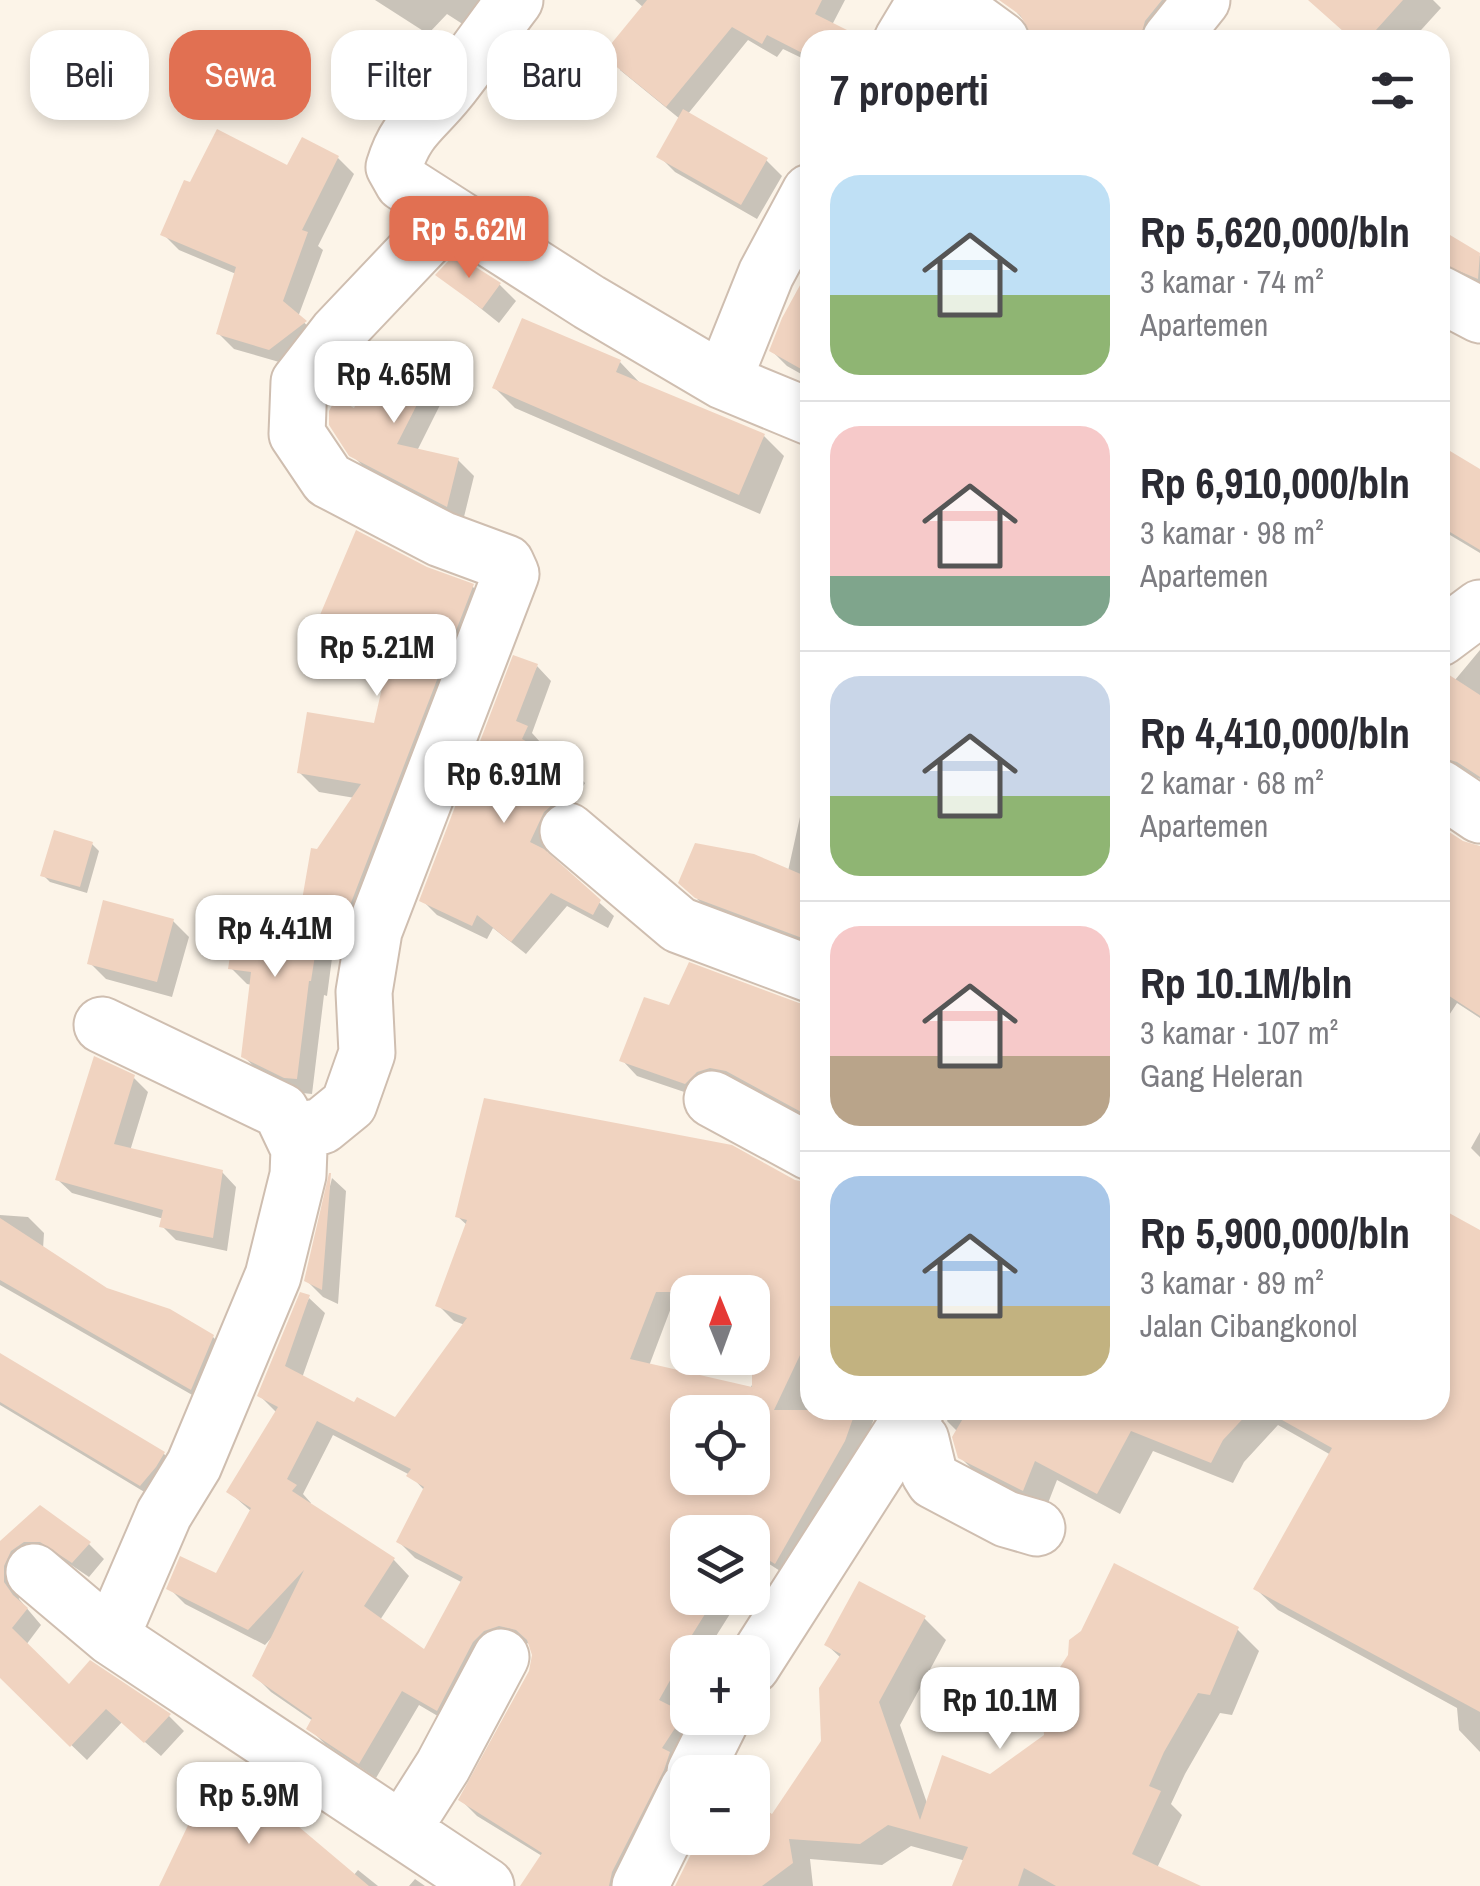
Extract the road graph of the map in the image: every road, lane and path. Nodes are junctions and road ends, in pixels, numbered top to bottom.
1 (515, 0) edge
2 (926, 0) edge
3 (946, 0) edge
4 (1202, 0) edge
5 (908, 30) edge
6 (988, 30) edge
7 (1178, 30) edge
8 (800, 211) edge
9 (449, 214) junction
10 (1450, 299) edge
11 (1480, 315) edge
12 (723, 381) junction
13 (800, 412) edge
14 (1480, 608) edge
15 (1450, 630) edge
16 (1450, 795) edge
17 (1480, 815) edge
18 (568, 831) dead end
19 (800, 970) edge
20 (102, 1025) dead end
21 (712, 1098) dead end
22 (293, 1132) junction
23 (800, 1146) edge
24 (910, 1420) edge
25 (912, 1420) edge
26 (1036, 1528) dead end
27 (34, 1572) dead end
28 (111, 1637) junction
29 (770, 1638) edge
30 (501, 1657) dead end
31 (670, 1825) edge
32 (403, 1829) junction
33 (486, 1886) edge
34 (640, 1886) edge

1 - 9 street
2 - 5 street
3 - 6 street
4 - 7 street
8 - 12 street
9 - 12 street
9 - 22 street
10 - 11 street
12 - 13 street
14 - 15 street
16 - 17 street
18 - 19 street
20 - 22 street
21 - 23 street
22 - 28 street
24 - 29 street
25 - 26 street
27 - 28 street
28 - 32 street
30 - 32 street
31 - 34 street
32 - 33 street

